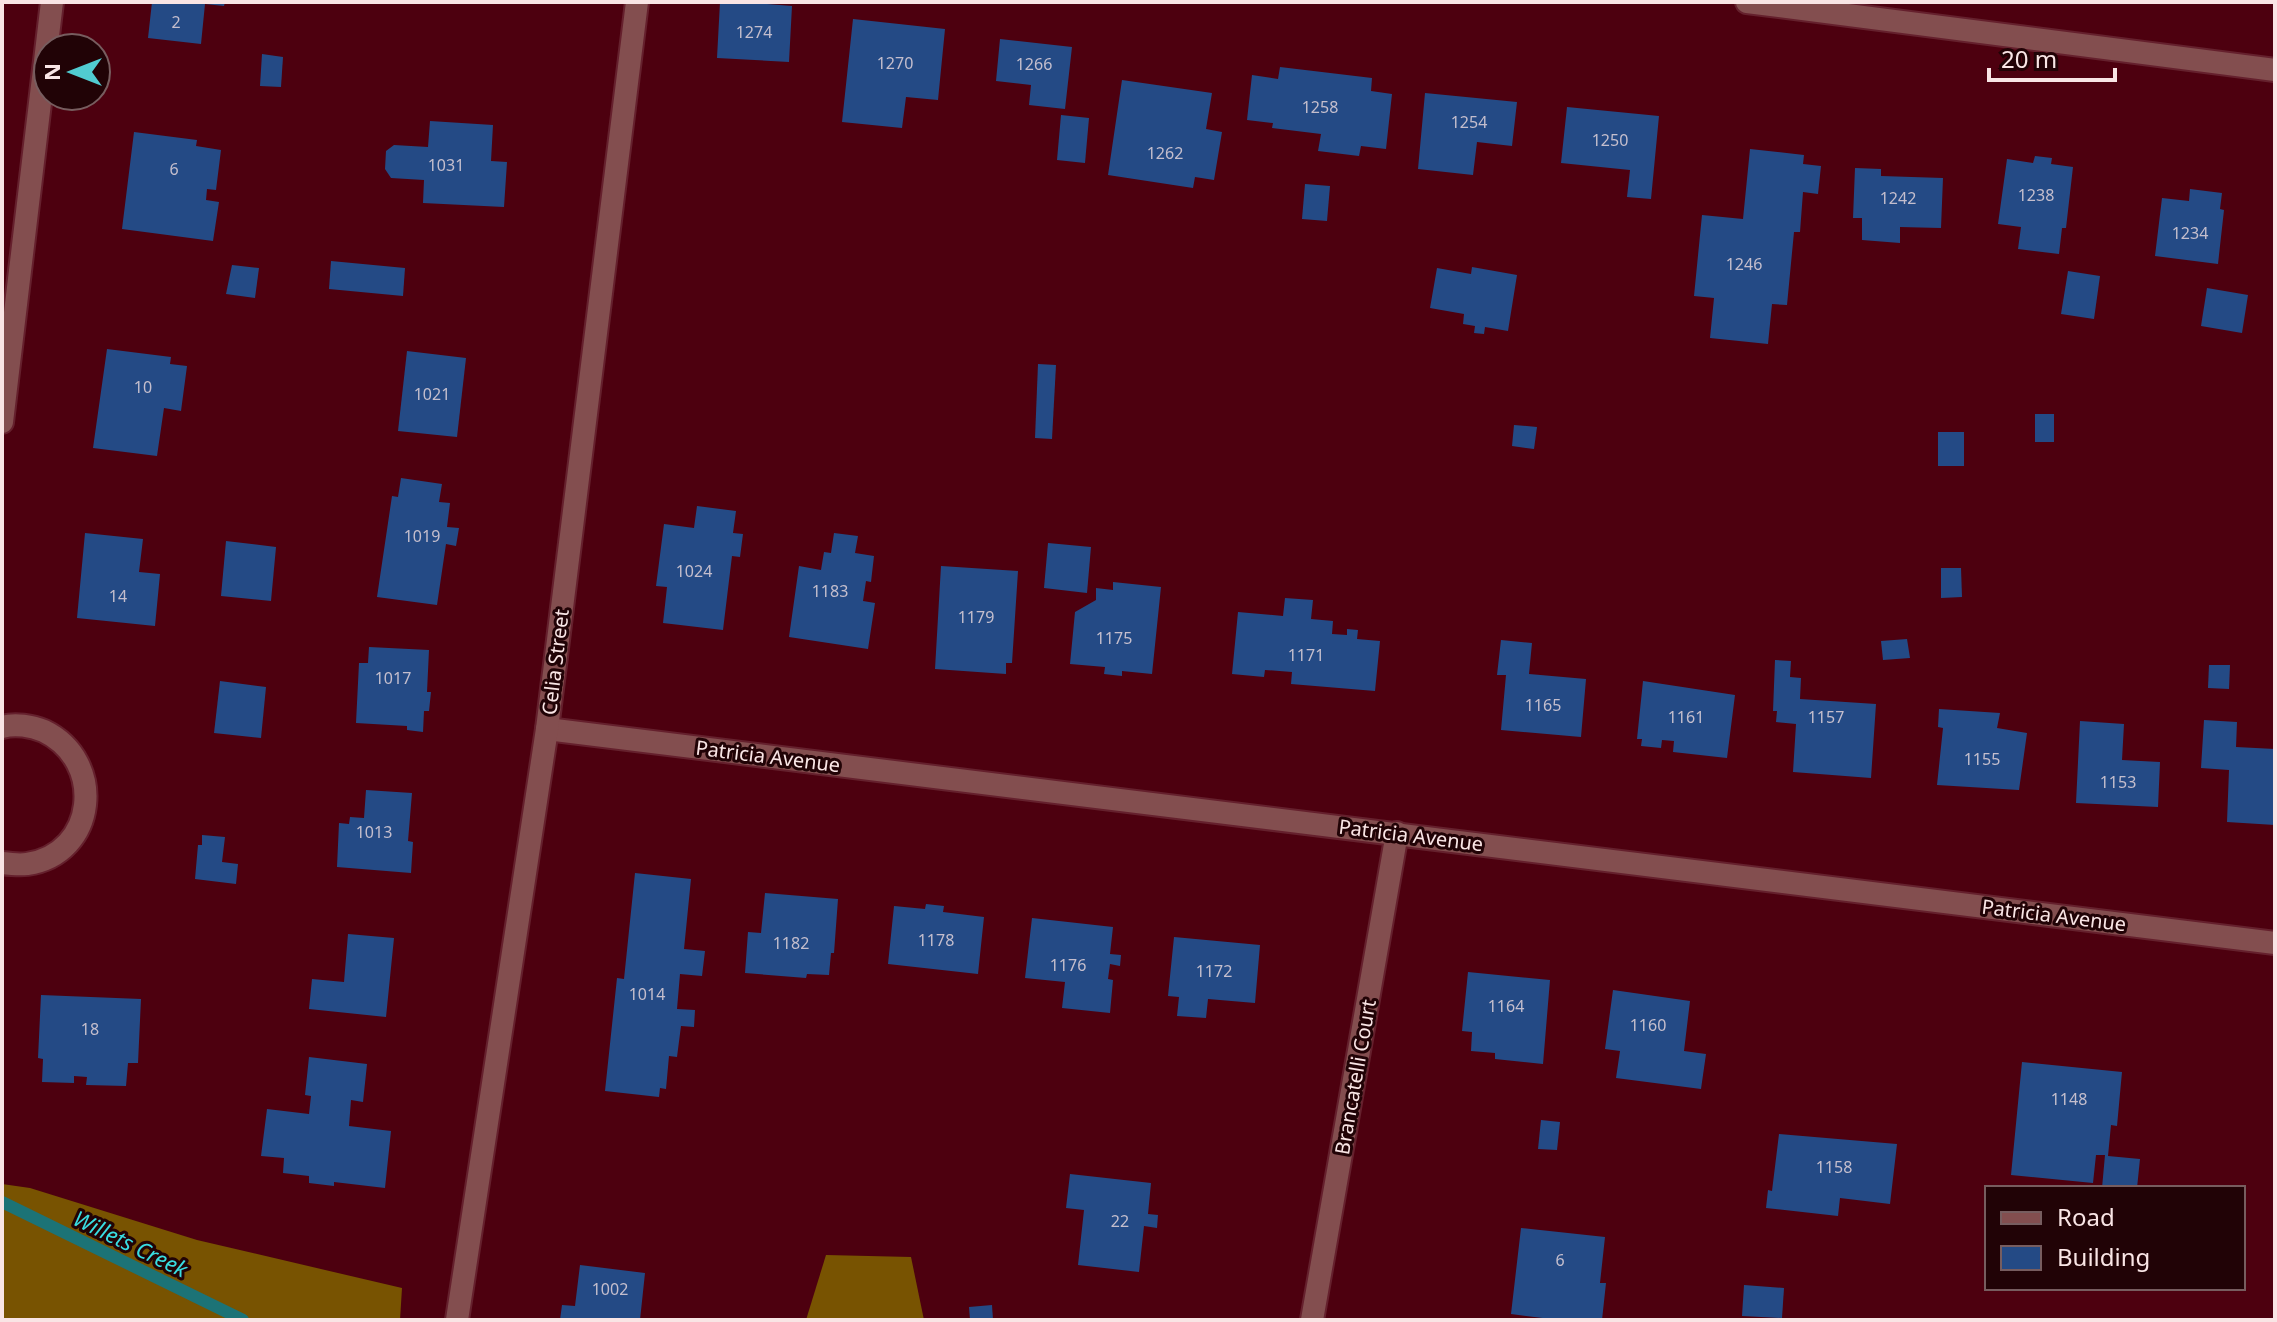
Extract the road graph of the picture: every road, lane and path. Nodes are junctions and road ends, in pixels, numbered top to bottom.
1 (52, 2) edge
2 (637, 2) edge
3 (1747, 2) edge
4 (2275, 70) edge
5 (2, 422) edge
6 (2, 727) edge
7 (547, 729) junction
8 (1397, 833) junction
9 (2, 863) edge
10 (2275, 943) edge
11 (457, 1320) edge
12 (1312, 1320) edge

1 - 5 street
2 - 7 street, Celia Street
3 - 4 street
6 - 9 street
7 - 8 street, Patricia Avenue
7 - 11 street, Celia Street
8 - 10 street, Patricia Avenue
8 - 12 street, Brancatelli Court

